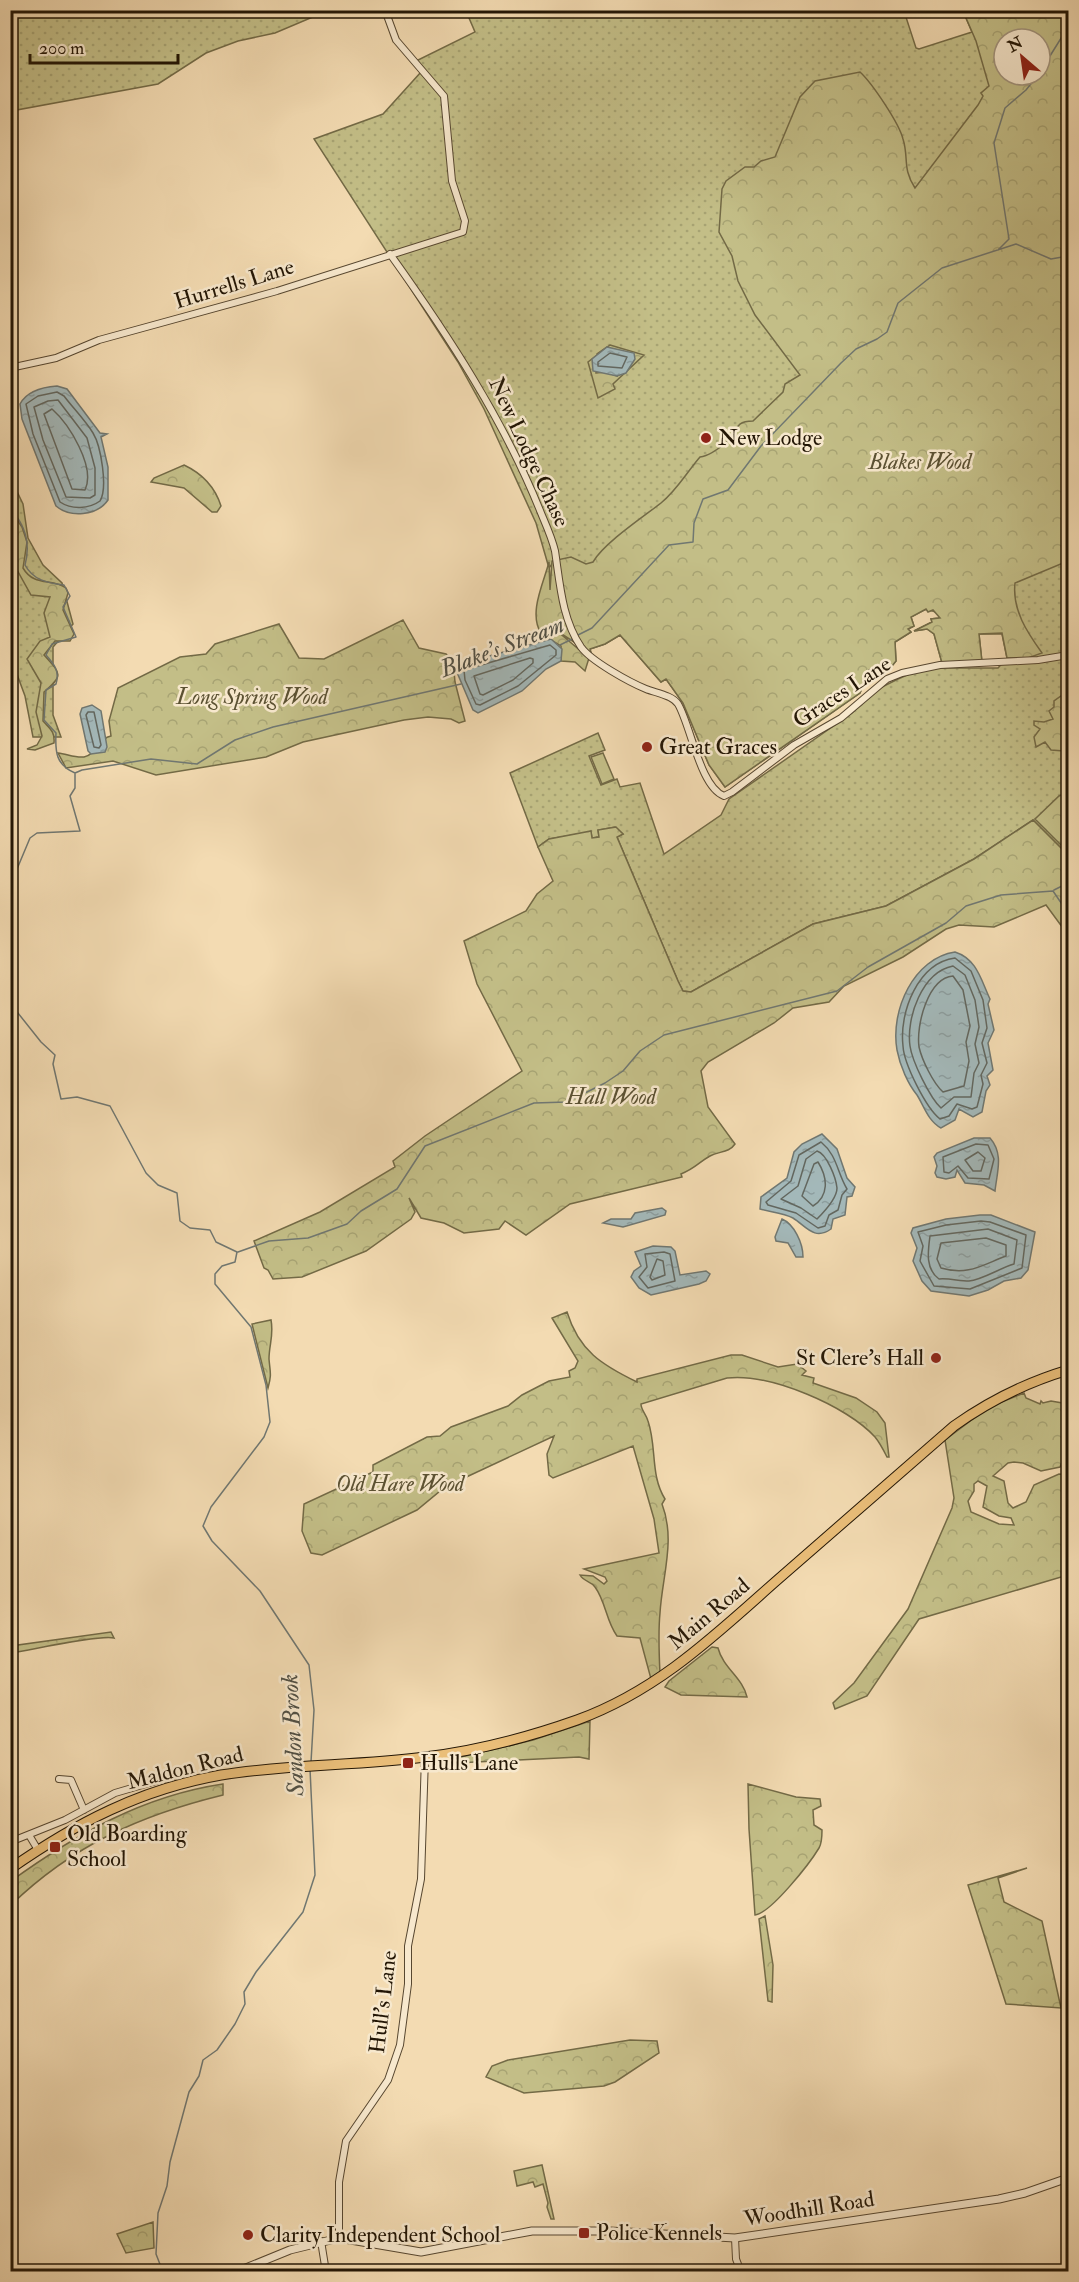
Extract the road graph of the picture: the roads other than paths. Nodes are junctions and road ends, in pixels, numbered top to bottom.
1 (385, 10) edge
2 (390, 254) junction
3 (10, 368) edge
4 (1068, 655) edge
5 (724, 796) joint
6 (1068, 1370) edge
7 (425, 1757) junction
8 (317, 1766) joint
9 (173, 1776) dead end
10 (59, 1779) dead end
11 (84, 1810) junction
12 (29, 1835) junction
13 (10, 1842) edge
14 (38, 1850) junction
15 (10, 1869) edge
16 (1068, 2178) edge
17 (339, 2238) junction
18 (735, 2238) junction
19 (321, 2241) junction
20 (236, 2271) edge
21 (326, 2271) edge
22 (741, 2271) edge

1 - 2 street, Hurrells Lane
2 - 3 street, Hurrells Lane
2 - 5 street, New Lodge Chase
4 - 5 street, Graces Lane
6 - 7 main road, Main Road
7 - 8 main road, Main Road
7 - 17 street, Hull's Lane
8 - 14 main road, Maldon Road
9 - 11 street, Maldon Road
10 - 11 street
11 - 12 street, Maldon Road
12 - 13 street, Maldon Road
12 - 14 street
14 - 15 main road, Maldon Road
16 - 18 street, Woodhill Road
17 - 18 street, Woodhill Road
17 - 19 street, Woodhill Road
18 - 22 street
19 - 20 street, Woodhill Road
19 - 21 street

